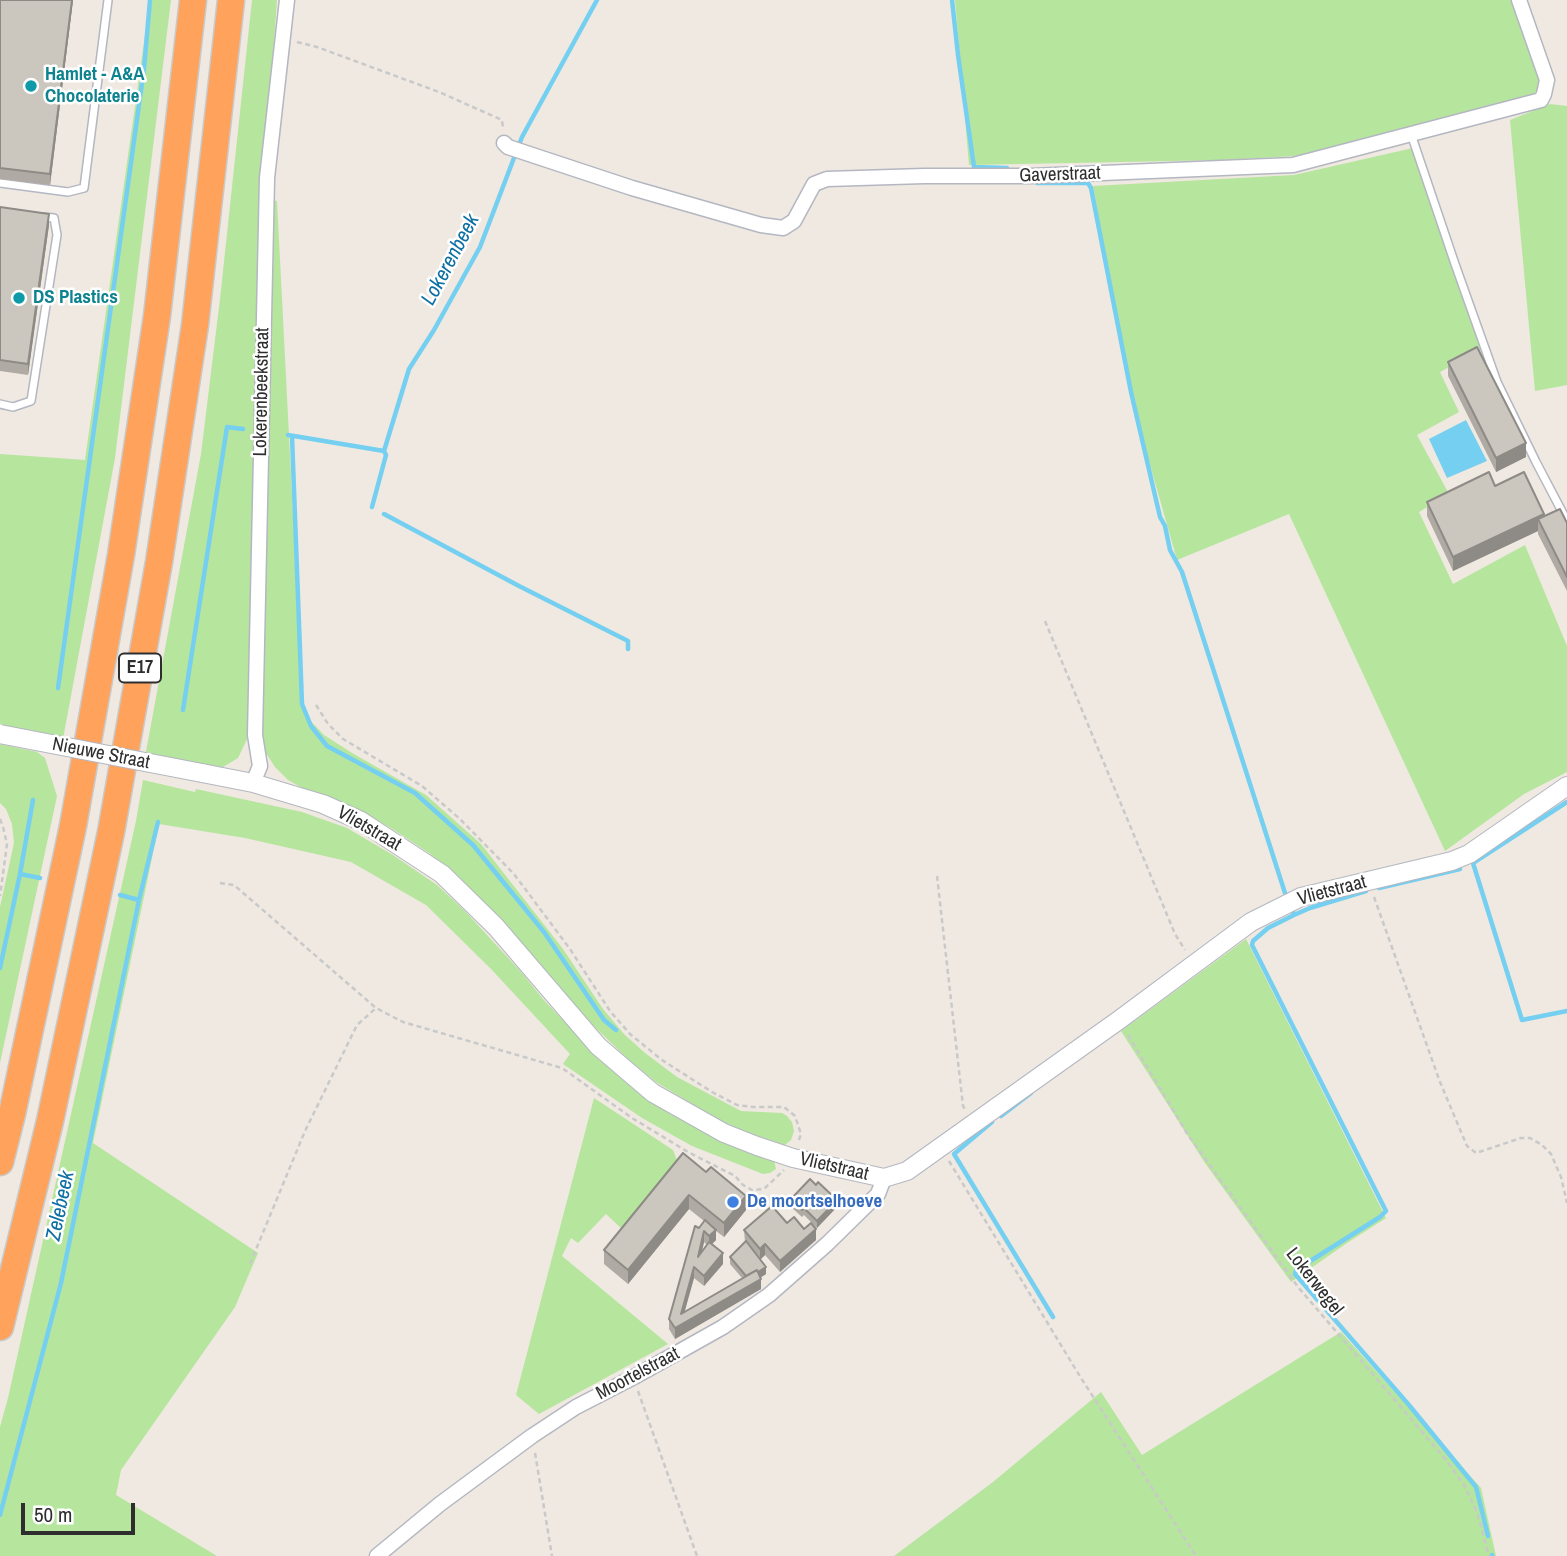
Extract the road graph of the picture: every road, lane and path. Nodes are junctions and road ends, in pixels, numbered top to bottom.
1 (108, 0) edge
2 (193, 0) edge
3 (231, 0) edge
4 (287, 0) edge
5 (1519, 0) edge
6 (283, 39) junction
7 (1411, 134) junction
8 (506, 145) joint
9 (0, 183) edge
10 (27, 214) edge
11 (0, 404) edge
12 (1567, 521) edge
13 (1045, 621) dead end
14 (0, 734) edge
15 (202, 774) joint
16 (253, 783) junction
17 (1567, 786) edge
18 (0, 819) edge
19 (937, 876) dead end
20 (1370, 880) junction
21 (0, 896) edge
22 (1195, 964) junction
23 (376, 1008) dead end
24 (1119, 1020) junction
25 (974, 1122) junction
26 (941, 1147) junction
27 (0, 1163) edge
28 (884, 1178) junction
29 (1567, 1203) edge
30 (250, 1264) dead end
31 (0, 1327) edge
32 (634, 1377) junction
33 (531, 1436) junction
34 (377, 1556) edge
35 (552, 1556) edge
36 (697, 1556) edge
37 (1196, 1556) edge
38 (1489, 1556) edge

1 - 9 lane
2 - 27 highway, E17
3 - 31 highway, E17
4 - 6 street, Lokerenbeekstraat
5 - 7 street, Gaverstraat
6 - 8 path
6 - 16 street, Lokerenbeekstraat
7 - 8 street, Gaverstraat
7 - 12 lane
10 - 11 lane
13 - 22 path
14 - 15 street, Nieuwe Straat, bridge
15 - 16 street, Vlietstraat
16 - 28 street, Vlietstraat
17 - 20 street, Vlietstraat
18 - 21 path
19 - 25 path
20 - 22 street, Vlietstraat
20 - 29 path
22 - 24 street, Vlietstraat
23 - 30 path
24 - 25 street, Vlietstraat
24 - 38 path, Lokerwegel
25 - 26 street, Vlietstraat
26 - 28 street, Vlietstraat
26 - 37 path
28 - 32 street, Moortelstraat
32 - 33 street, Moortelstraat
32 - 36 path
33 - 34 street, Moortelstraat
33 - 35 path

